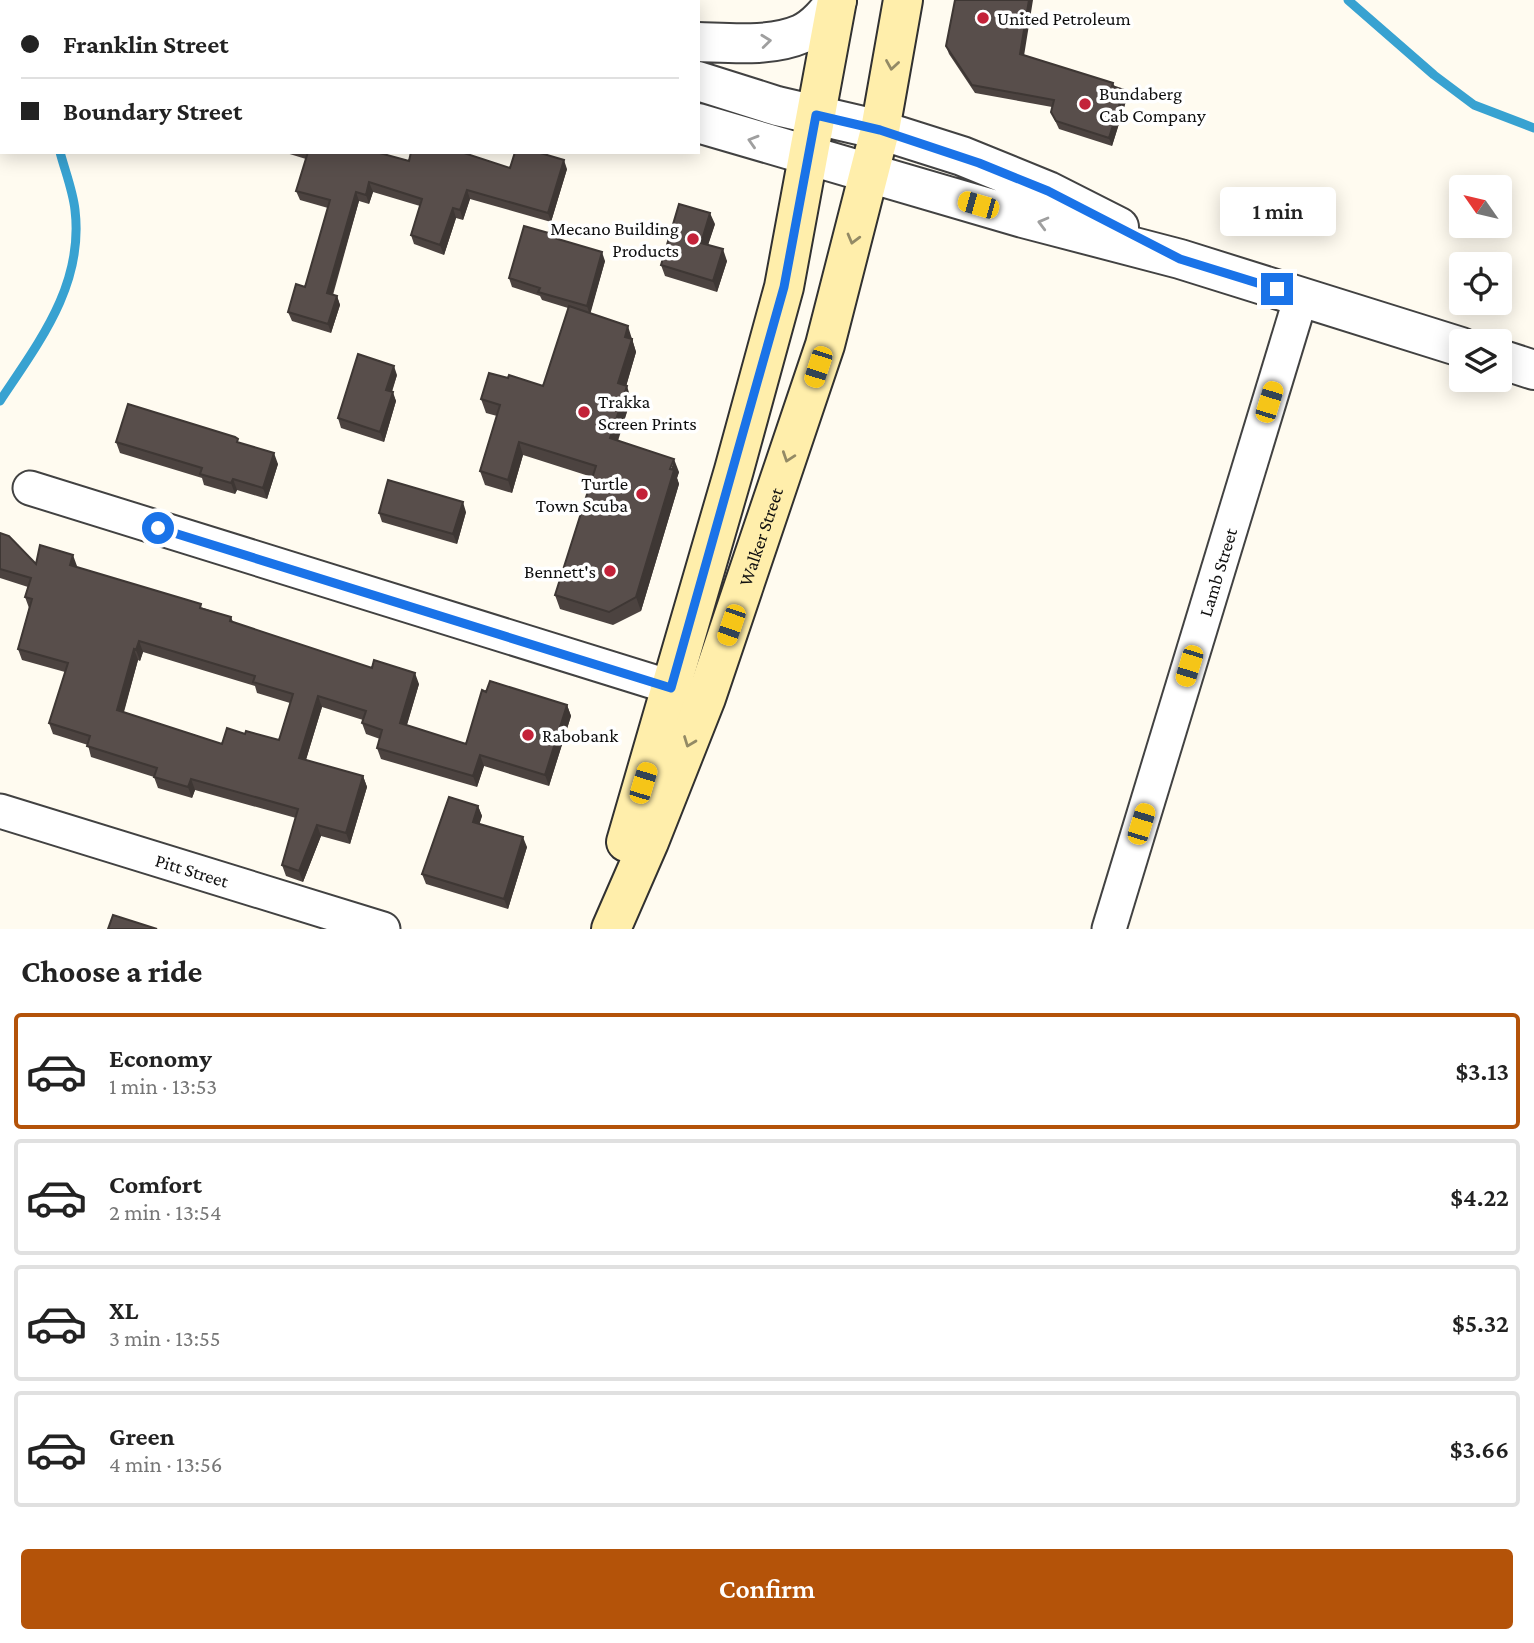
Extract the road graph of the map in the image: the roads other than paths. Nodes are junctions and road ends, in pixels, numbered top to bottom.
1 (837, 0) edge
2 (903, 0) edge
3 (700, 42) edge
4 (700, 83) edge
5 (816, 115) junction
6 (700, 124) edge
7 (880, 130) junction
8 (809, 156) junction
9 (869, 173) junction
10 (1180, 259) junction
11 (1301, 297) junction
12 (1449, 343) edge
13 (1512, 363) edge
14 (1534, 370) edge
15 (30, 488) dead end
16 (689, 693) junction
17 (0, 811) edge
18 (383, 929) edge
19 (604, 929) edge
20 (611, 929) edge
21 (1109, 929) edge

3 -> 1 street
1 - 5 main road, Walker Street
2 -> 7 main road, Walker Street
4 - 5 street
5 - 7 street
5 - 8 main road, Walker Street
8 -> 6 street
7 - 9 main road, Walker Street
7 - 10 street
8 - 9 street
8 - 16 main road, Walker Street
10 -> 9 street
9 -> 16 main road, Walker Street
10 - 11 street
11 - 12 street
11 - 21 street, Lamb Street
13 - 14 street
15 - 16 street
16 - 19 main road, Walker Street
16 -> 20 main road, Walker Street
17 - 18 street, Pitt Street

